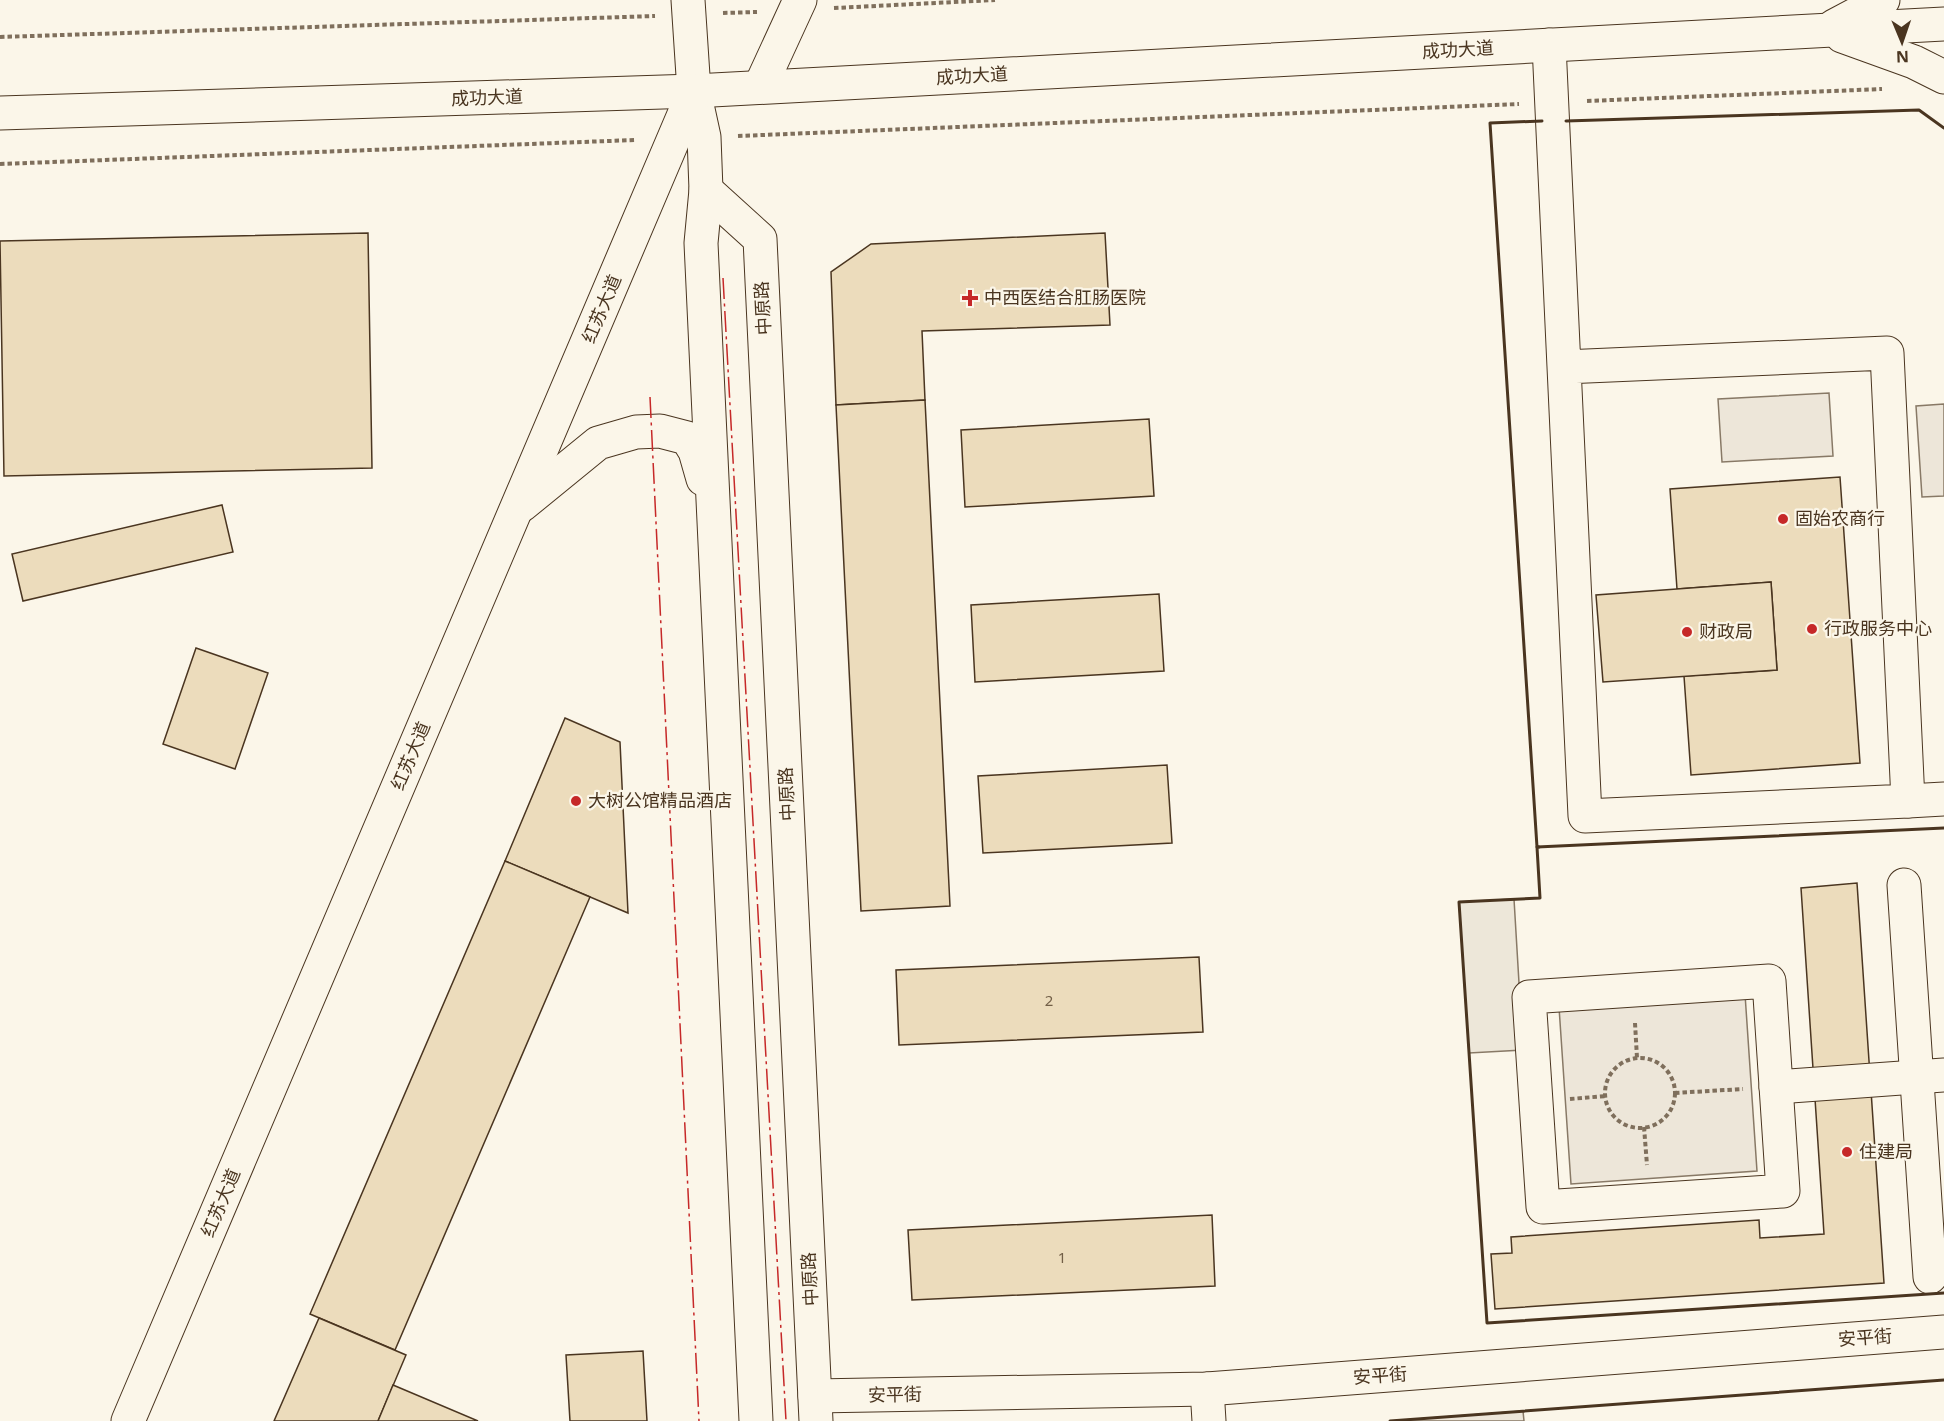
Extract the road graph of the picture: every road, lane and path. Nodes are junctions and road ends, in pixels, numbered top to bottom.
1 (995, 0) edge
2 (1882, 0) edge
3 (798, 5) edge
4 (688, 8) edge
5 (1944, 24) edge
6 (1826, 30) junction
7 (0, 37) edge
8 (1549, 45) junction
9 (1944, 77) edge
10 (760, 87) junction
11 (1884, 89) dead end
12 (694, 91) junction
13 (1552, 103) junction
14 (0, 113) edge
15 (689, 137) junction
16 (0, 164) edge
17 (706, 190) junction
18 (1564, 367) junction
19 (712, 508) junction
20 (516, 510) junction
21 (1944, 799) edge
22 (1908, 801) junction
23 (1904, 885) dead end
24 (1930, 1076) edge
25 (1776, 1087) junction
26 (1675, 1093) junction
27 (1930, 1277) dead end
28 (1944, 1332) edge
29 (1208, 1405) edge
30 (816, 1409) edge
31 (128, 1421) edge
32 (756, 1421) edge

1 - 3 path
2 - 6 main road
3 - 4 path
3 - 10 main road
4 - 7 path
4 - 12 main road
5 - 6 main road, 成功大道
6 - 8 main road, 成功大道
6 - 9 main road
8 - 10 main road, 成功大道
8 - 13 main road
10 - 12 main road, 成功大道
11 - 13 path
12 - 14 main road, 成功大道
12 - 15 main road, 红苏大道
13 - 15 path
13 - 18 main road
15 - 16 path
15 - 17 main road
15 - 20 main road, 红苏大道
17 - 19 main road
17 - 30 main road, 中原路
18 - 22 main road
18 - 22 main road
19 - 20 main road
19 - 32 main road
20 - 31 main road, 红苏大道
21 - 22 main road
23 - 24 main road
24 - 25 main road
24 - 27 main road
25 - 25 main road
25 - 26 path
26 - 26 path
28 - 29 main road, 安平街
29 - 30 main road, 安平街

